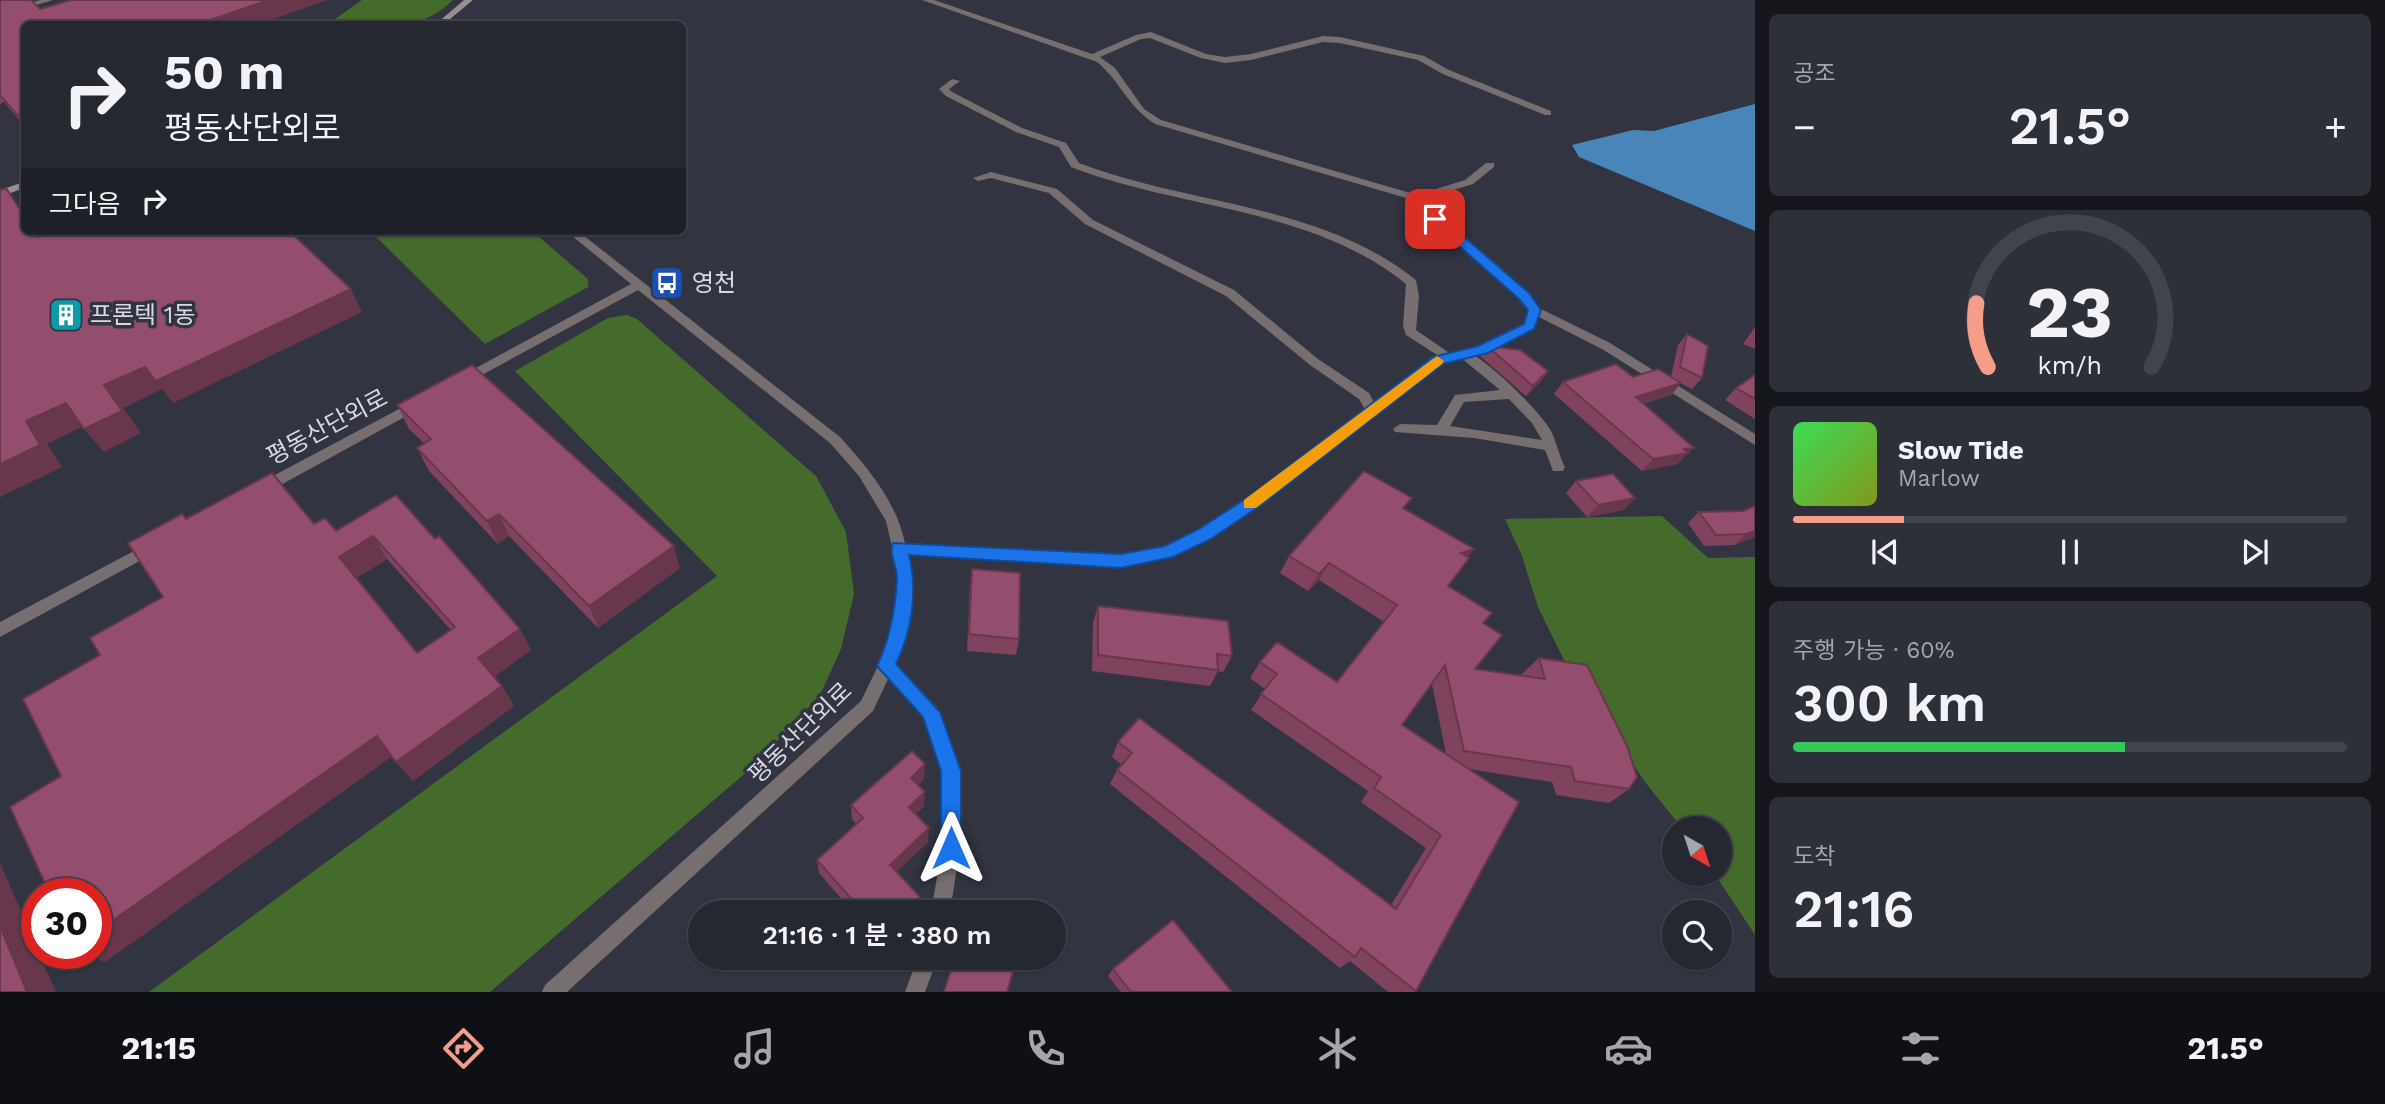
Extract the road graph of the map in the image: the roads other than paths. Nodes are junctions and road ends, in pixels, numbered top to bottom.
1 (49, 0) edge
2 (469, 0) edge
3 (926, 0) edge
4 (0, 14) edge
5 (444, 21) edge
6 (1093, 57) junction
7 (955, 80) dead end
8 (1548, 113) dead end
9 (1490, 165) dead end
10 (978, 177) dead end
11 (21, 187) edge
12 (0, 194) edge
13 (1417, 198) junction
14 (575, 235) edge
15 (639, 285) junction
16 (1535, 310) junction
17 (1464, 354) junction
18 (1449, 357) junction
19 (454, 384) edge
20 (1511, 394) junction
21 (430, 398) edge
22 (1373, 412) junction
23 (1442, 428) junction
24 (1399, 429) dead end
25 (1755, 440) edge
26 (1548, 446) junction
27 (1558, 467) dead end
28 (246, 497) edge
29 (160, 544) edge
30 (899, 548) junction
31 (0, 630) edge
32 (886, 666) junction
33 (942, 900) edge
34 (923, 970) edge
35 (552, 992) edge
36 (915, 992) edge

1 - 4 street
2 - 5 street
3 - 6 street
6 - 8 street
6 - 13 street
7 - 18 street
9 - 13 street
10 - 22 street
11 - 12 street
13 - 16 street
14 - 15 street, 평동산단외로
15 - 19 street
15 - 30 street, 평동산단외로
16 - 17 street
16 - 25 street
17 - 18 street
17 - 20 street
18 - 22 street
20 - 23 street
20 - 26 street
21 - 28 street, 평동산단외로
22 - 30 street
23 - 24 street
23 - 26 street
26 - 27 street
29 - 31 street
30 - 32 street, 평동산단외로
32 - 33 street
32 - 35 street, 평동산단외로
34 - 36 street

